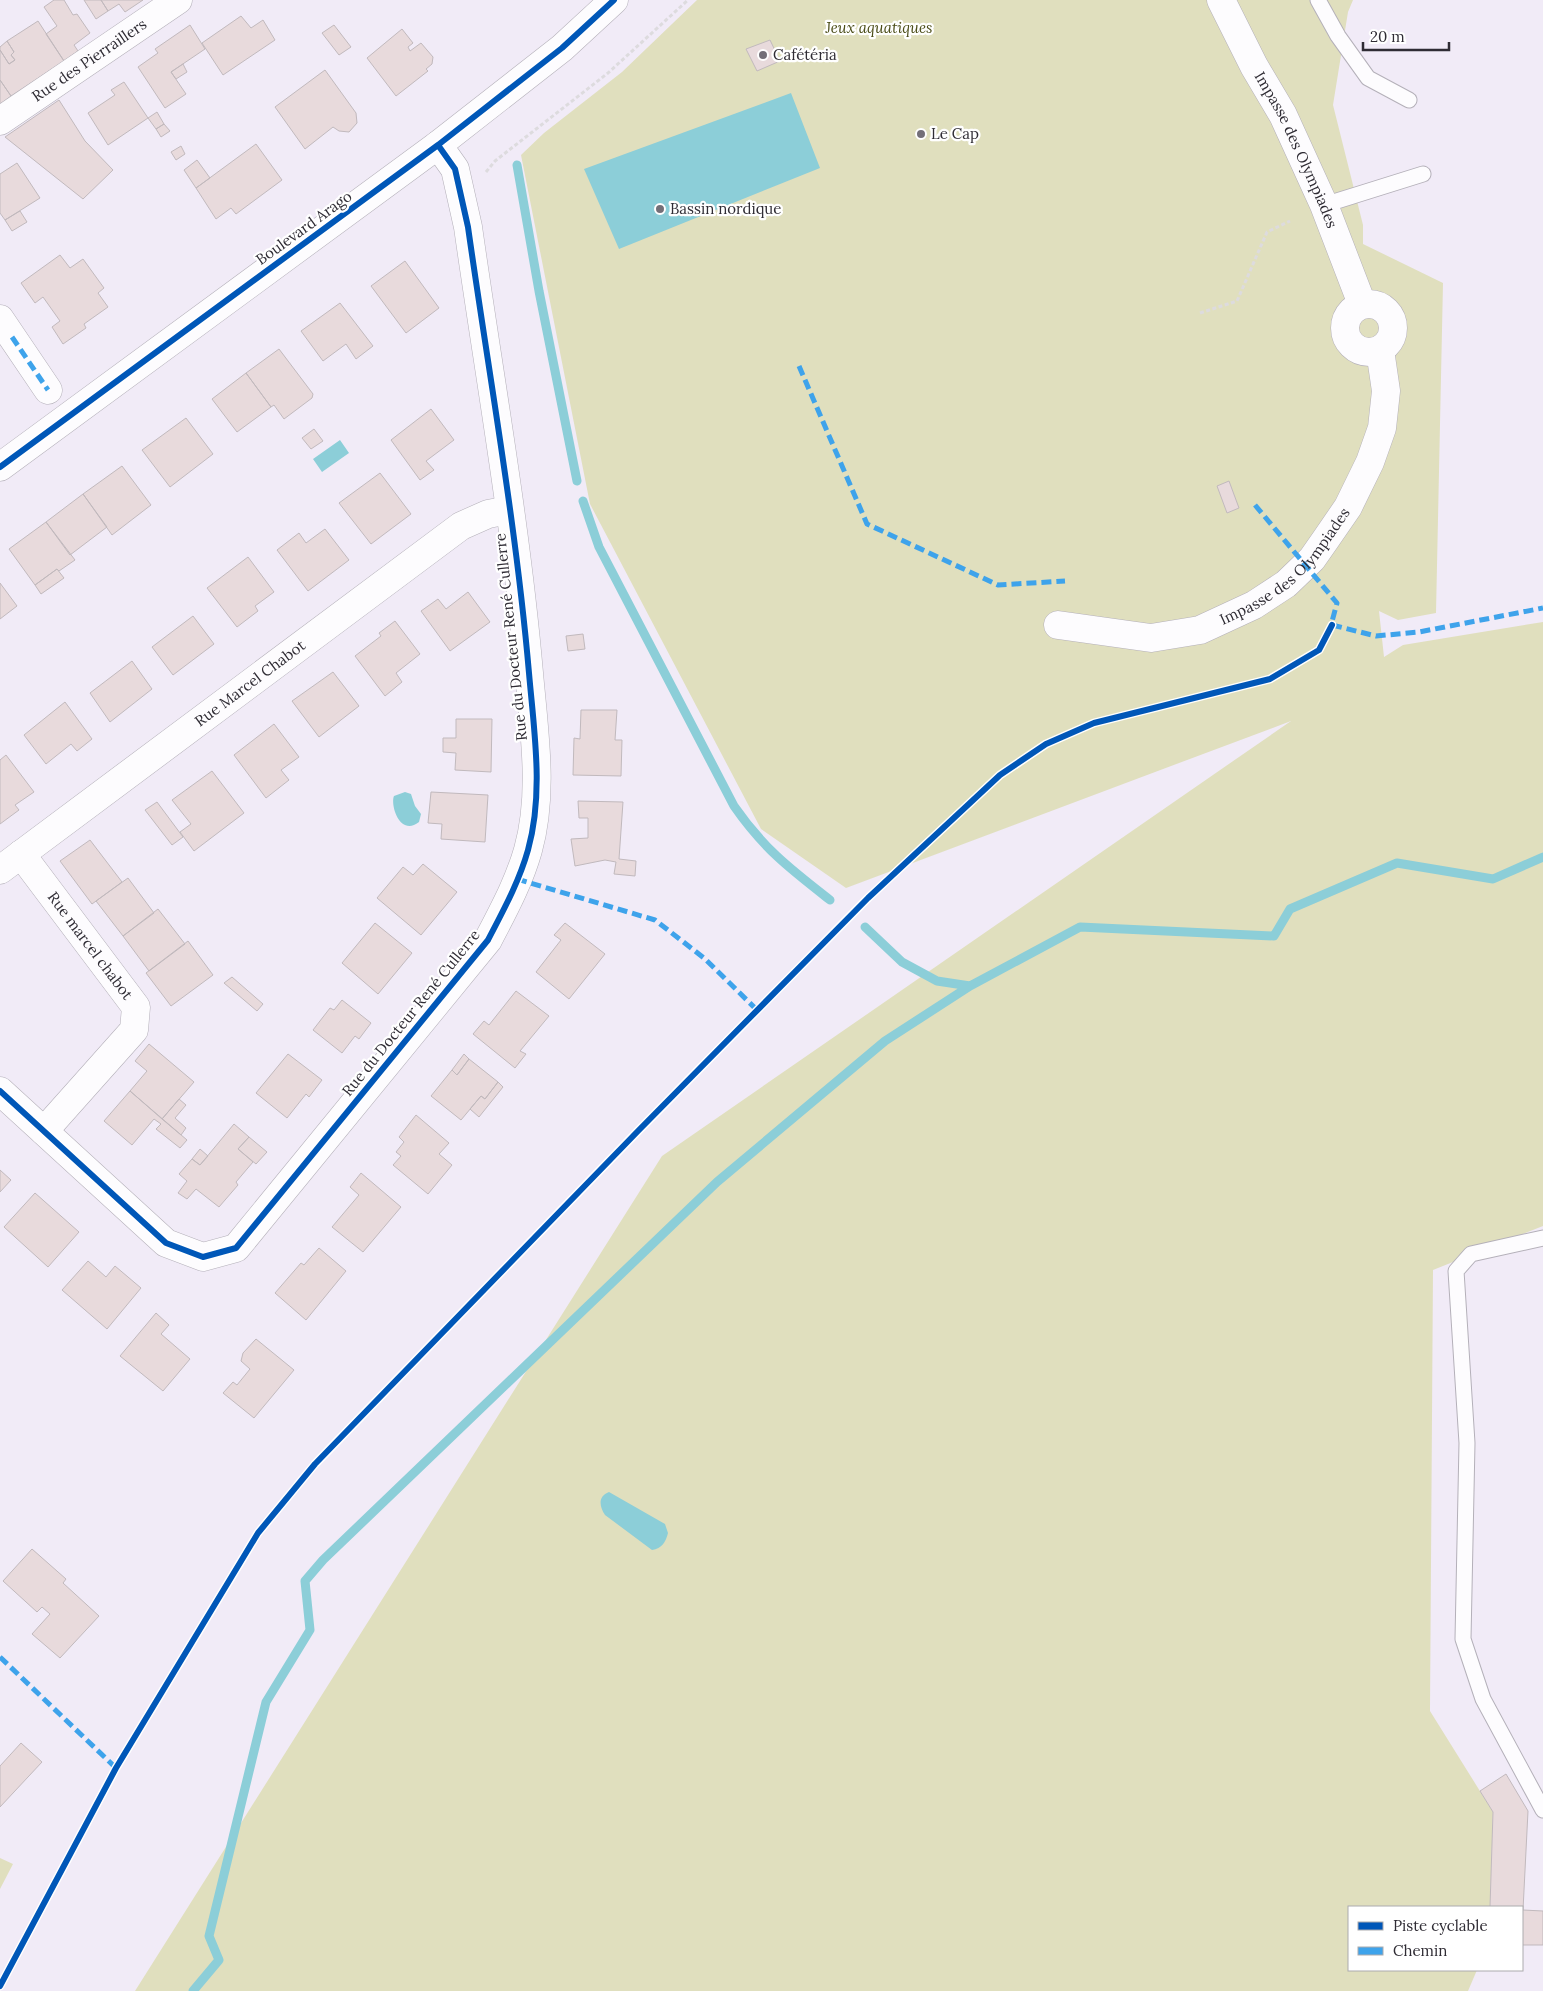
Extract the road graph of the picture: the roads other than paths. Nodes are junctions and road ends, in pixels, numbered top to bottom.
1 (178, 0) edge
2 (614, 0) edge
3 (1221, 0) edge
4 (1318, 0) edge
5 (1409, 100) dead end
6 (0, 121) edge
7 (438, 145) junction
8 (1423, 174) dead end
9 (1324, 205) junction
10 (6, 328) edge
11 (48, 390) dead end
12 (0, 467) edge
13 (509, 510) junction
14 (1058, 625) dead end
15 (10, 862) edge
16 (0, 1091) edge
17 (44, 1131) junction
18 (1543, 1238) edge
19 (1543, 1810) edge

1 - 6 street, Rue des Pierraillers
2 - 7 street, Boulevard Arago
3 - 9 street, Impasse des Olympiades
4 - 5 lane
7 - 12 street, Boulevard Arago
7 - 13 street, Rue du Docteur René Cullerre
8 - 9 lane
9 - 14 street, Impasse des Olympiades
10 - 11 street
13 - 15 street, Rue Marcel Chabot
13 - 17 street, Rue du Docteur René Cullerre
15 - 17 street, Rue marcel chabot
16 - 17 street, Rue du Docteur René Cullerre
18 - 19 lane

